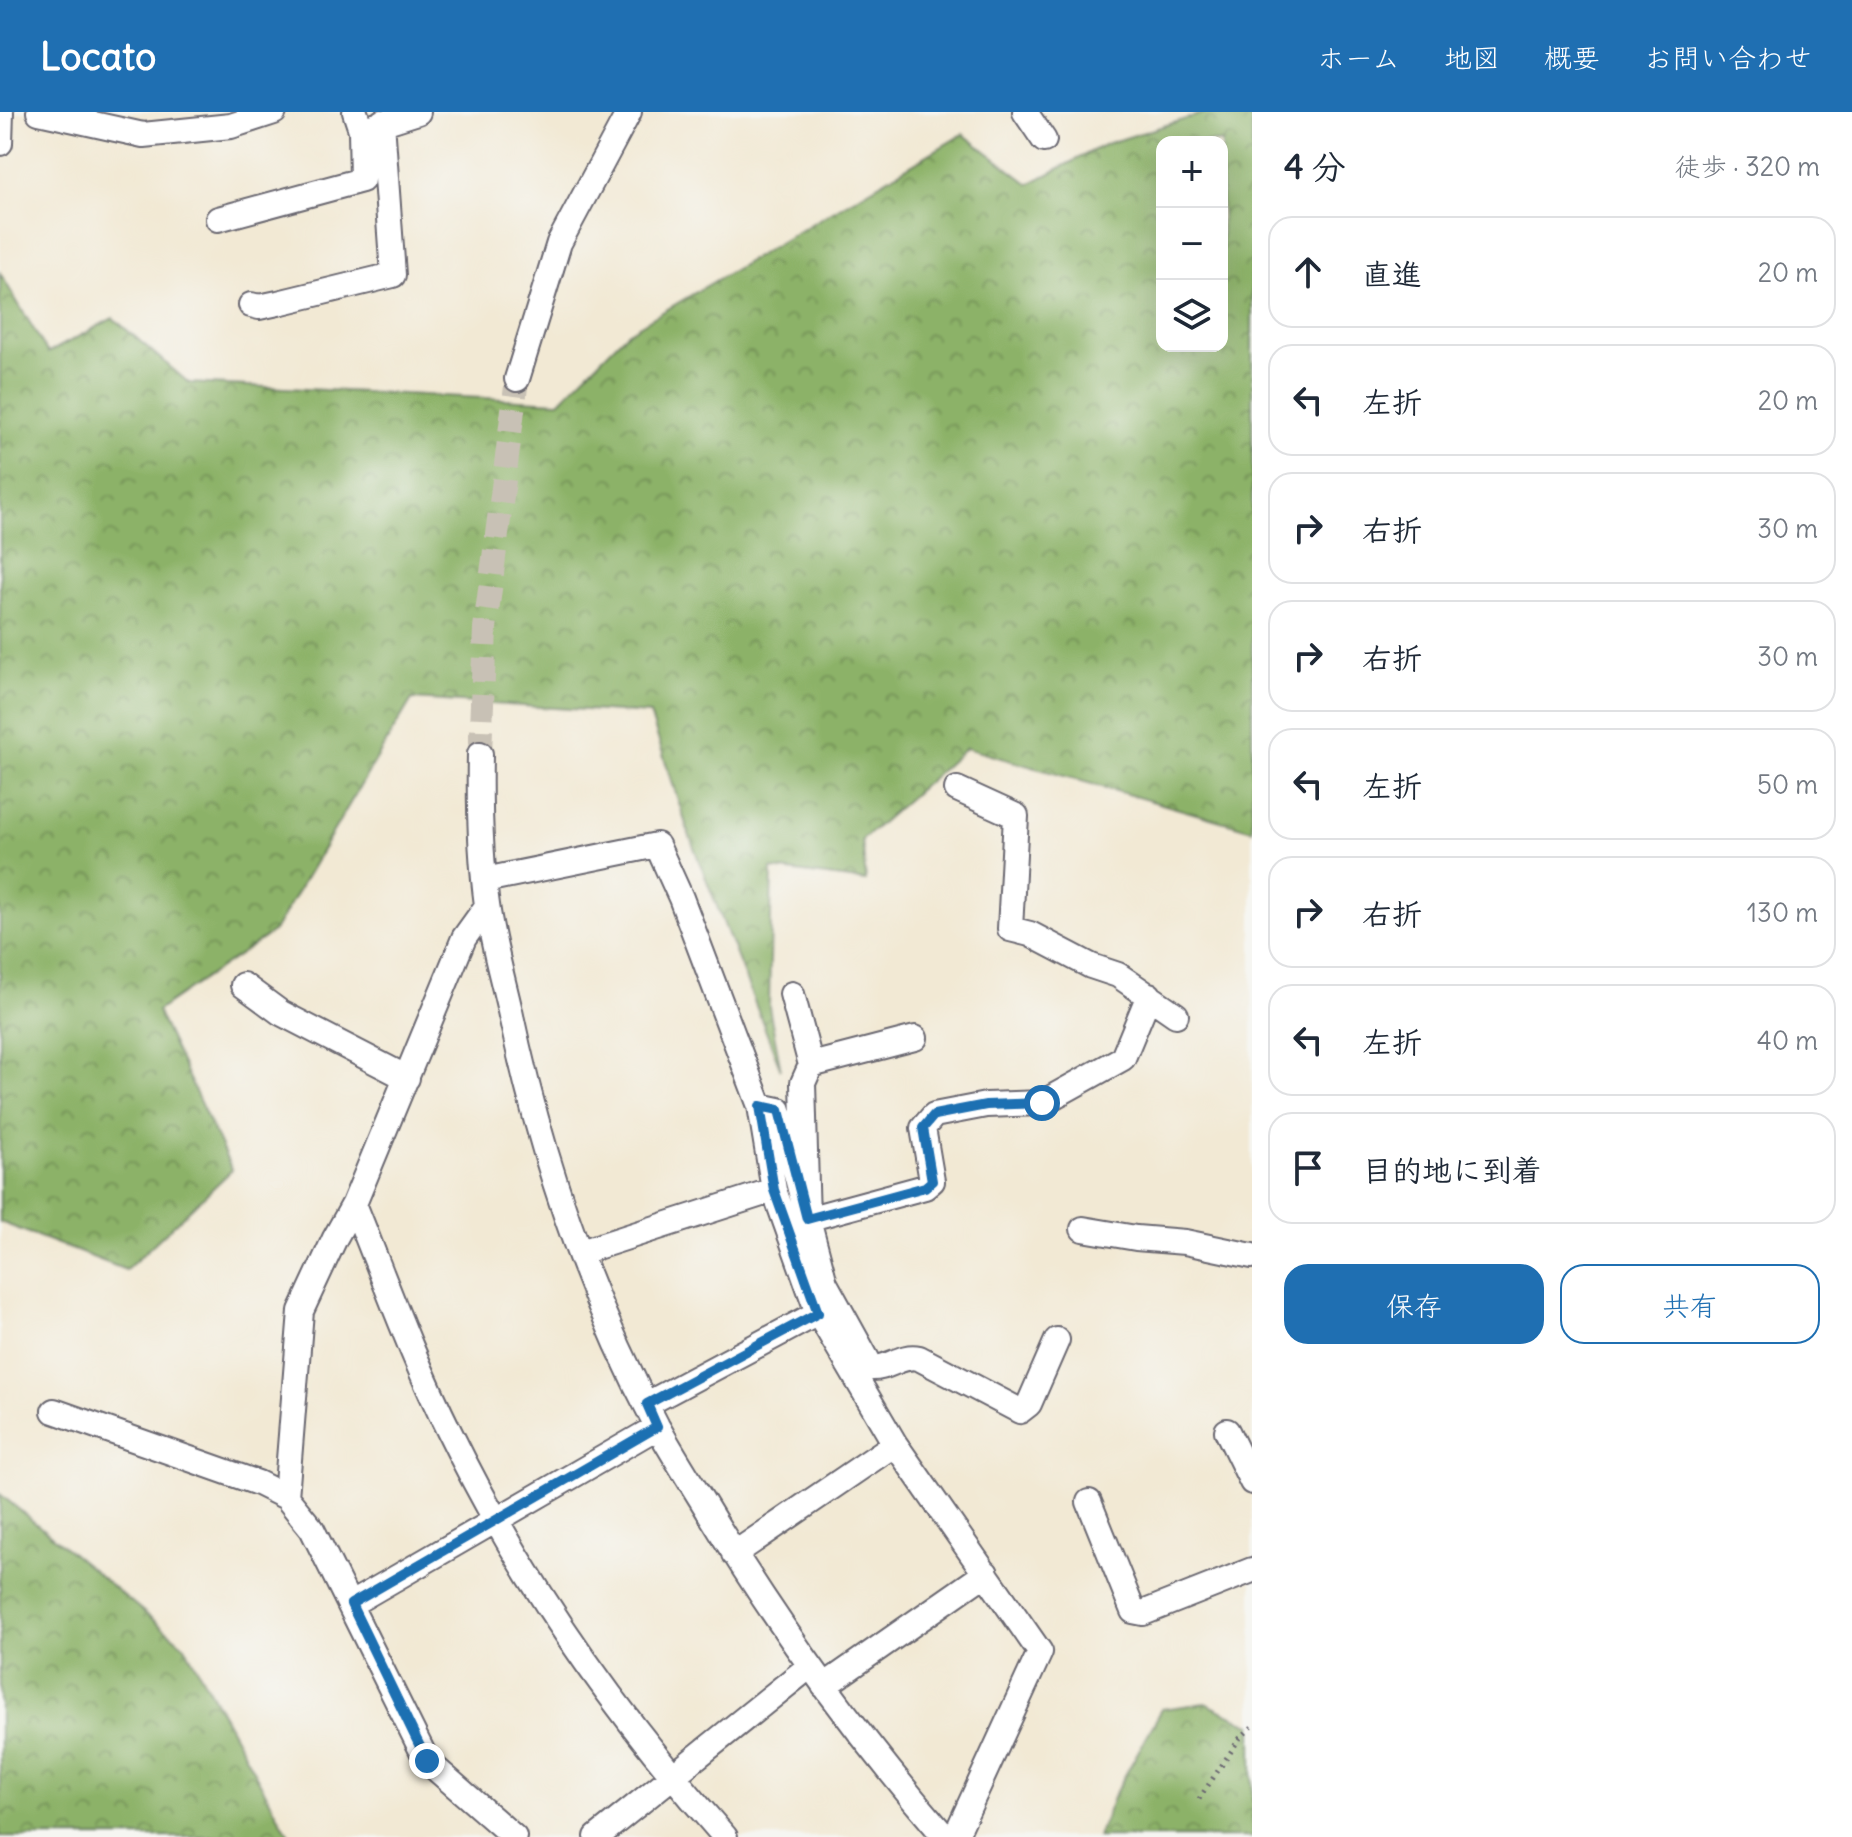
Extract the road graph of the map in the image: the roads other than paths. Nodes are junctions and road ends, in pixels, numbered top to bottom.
1 (1, 112) edge
2 (39, 112) edge
3 (274, 112) edge
4 (418, 112) edge
5 (629, 112) edge
6 (1025, 112) edge
7 (366, 121) edge
8 (1044, 140) dead end
9 (0, 143) edge
10 (218, 219) dead end
11 (251, 305) dead end
12 (517, 379) tunnel mouth
13 (480, 754) tunnel mouth
14 (957, 789) dead end
15 (485, 880) junction
16 (487, 906) junction
17 (243, 985) dead end
18 (792, 994) dead end
19 (1149, 995) junction
20 (1176, 1015) dead end
21 (915, 1038) dead end
22 (811, 1065) junction
23 (407, 1078) junction
24 (760, 1106) junction
25 (774, 1190) junction
26 (354, 1204) junction
27 (807, 1219) junction
28 (1083, 1229) dead end
29 (581, 1252) junction
30 (1252, 1256) edge
31 (818, 1313) junction
32 (1057, 1340) dead end
33 (647, 1404) junction
34 (54, 1411) dead end
35 (657, 1427) junction
36 (1227, 1431) dead end
37 (895, 1444) junction
38 (1252, 1482) edge
39 (286, 1497) junction
40 (1089, 1502) dead end
41 (497, 1520) junction
42 (734, 1554) junction
43 (1252, 1570) edge
44 (986, 1573) junction
45 (351, 1604) junction
46 (817, 1676) junction
47 (673, 1777) junction
48 (514, 1837) edge
49 (597, 1837) edge
50 (725, 1837) edge
51 (945, 1837) edge
52 (955, 1837) edge

1 - 9 street
2 - 3 street
4 - 7 street
5 - 12 street
6 - 8 street
7 - 10 street
7 - 11 street
13 - 15 street
14 - 19 street
15 - 16 street
15 - 24 street
16 - 23 street
16 - 29 street
17 - 23 street
18 - 22 street
19 - 20 street
19 - 27 street
21 - 22 street
22 - 27 street
23 - 26 street
24 - 25 street
24 - 27 street
25 - 29 street
25 - 31 street
26 - 39 street
26 - 41 street
27 - 32 street
28 - 30 street
29 - 33 street
31 - 33 street
31 - 37 street
33 - 35 street
34 - 39 street
35 - 41 street
35 - 42 street
36 - 38 street
37 - 42 street
37 - 44 street
39 - 45 street
40 - 43 street
41 - 45 street
41 - 47 street
42 - 46 street
44 - 46 street
44 - 52 street
45 - 48 street
46 - 47 street
46 - 51 street
47 - 49 street
47 - 50 street

